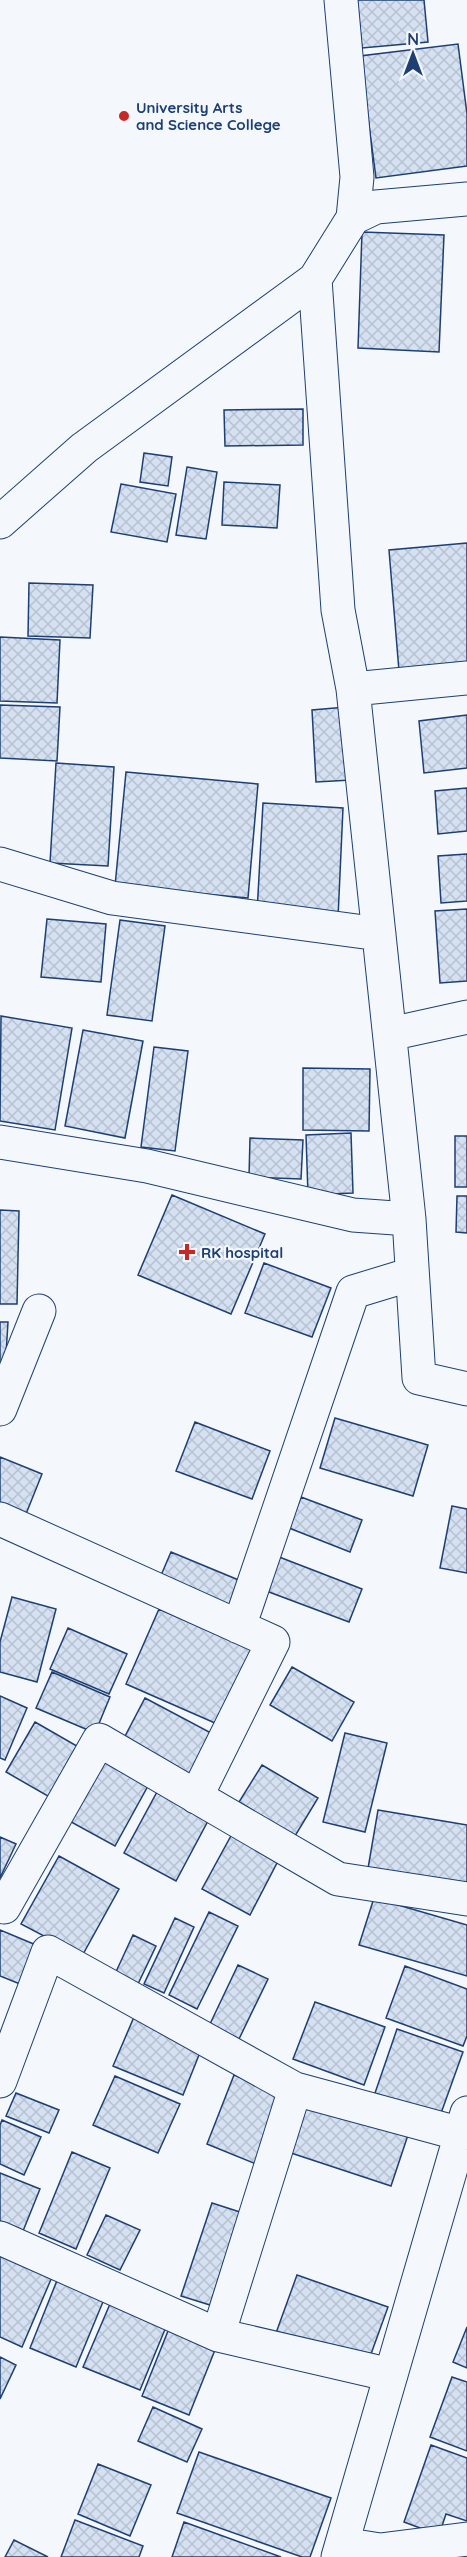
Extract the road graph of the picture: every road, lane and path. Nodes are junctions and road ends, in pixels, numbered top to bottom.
1 (341, 0) edge
2 (467, 199) edge
3 (353, 218) junction
4 (315, 279) junction
5 (0, 522) edge
6 (467, 678) edge
7 (353, 689) junction
8 (0, 864) edge
9 (379, 933) junction
10 (467, 1017) edge
11 (390, 1034) junction
12 (0, 1142) edge
13 (410, 1219) junction
14 (412, 1274) junction
15 (39, 1311) dead end
16 (467, 1389) edge
17 (0, 1409) edge
18 (0, 1520) edge
19 (240, 1627) junction
20 (196, 1797) junction
21 (467, 1899) edge
22 (0, 1905) edge
23 (0, 2081) edge
24 (295, 2089) junction
25 (464, 2123) edge
26 (0, 2238) edge
27 (218, 2335) junction
28 (391, 2375) junction
29 (467, 2539) edge
30 (340, 2550) edge

1 - 3 street
2 - 3 street
3 - 4 street
4 - 5 street
4 - 7 street
6 - 7 street
7 - 9 street
8 - 9 street
9 - 11 street
10 - 11 street
11 - 13 street
12 - 13 street
13 - 14 street
14 - 16 street
14 - 19 street
15 - 17 street
18 - 19 street
19 - 20 street
20 - 21 street
20 - 22 street
23 - 24 street
24 - 25 street
24 - 27 street
25 - 28 street
26 - 27 street
27 - 28 street
28 - 30 street
29 - 30 street

